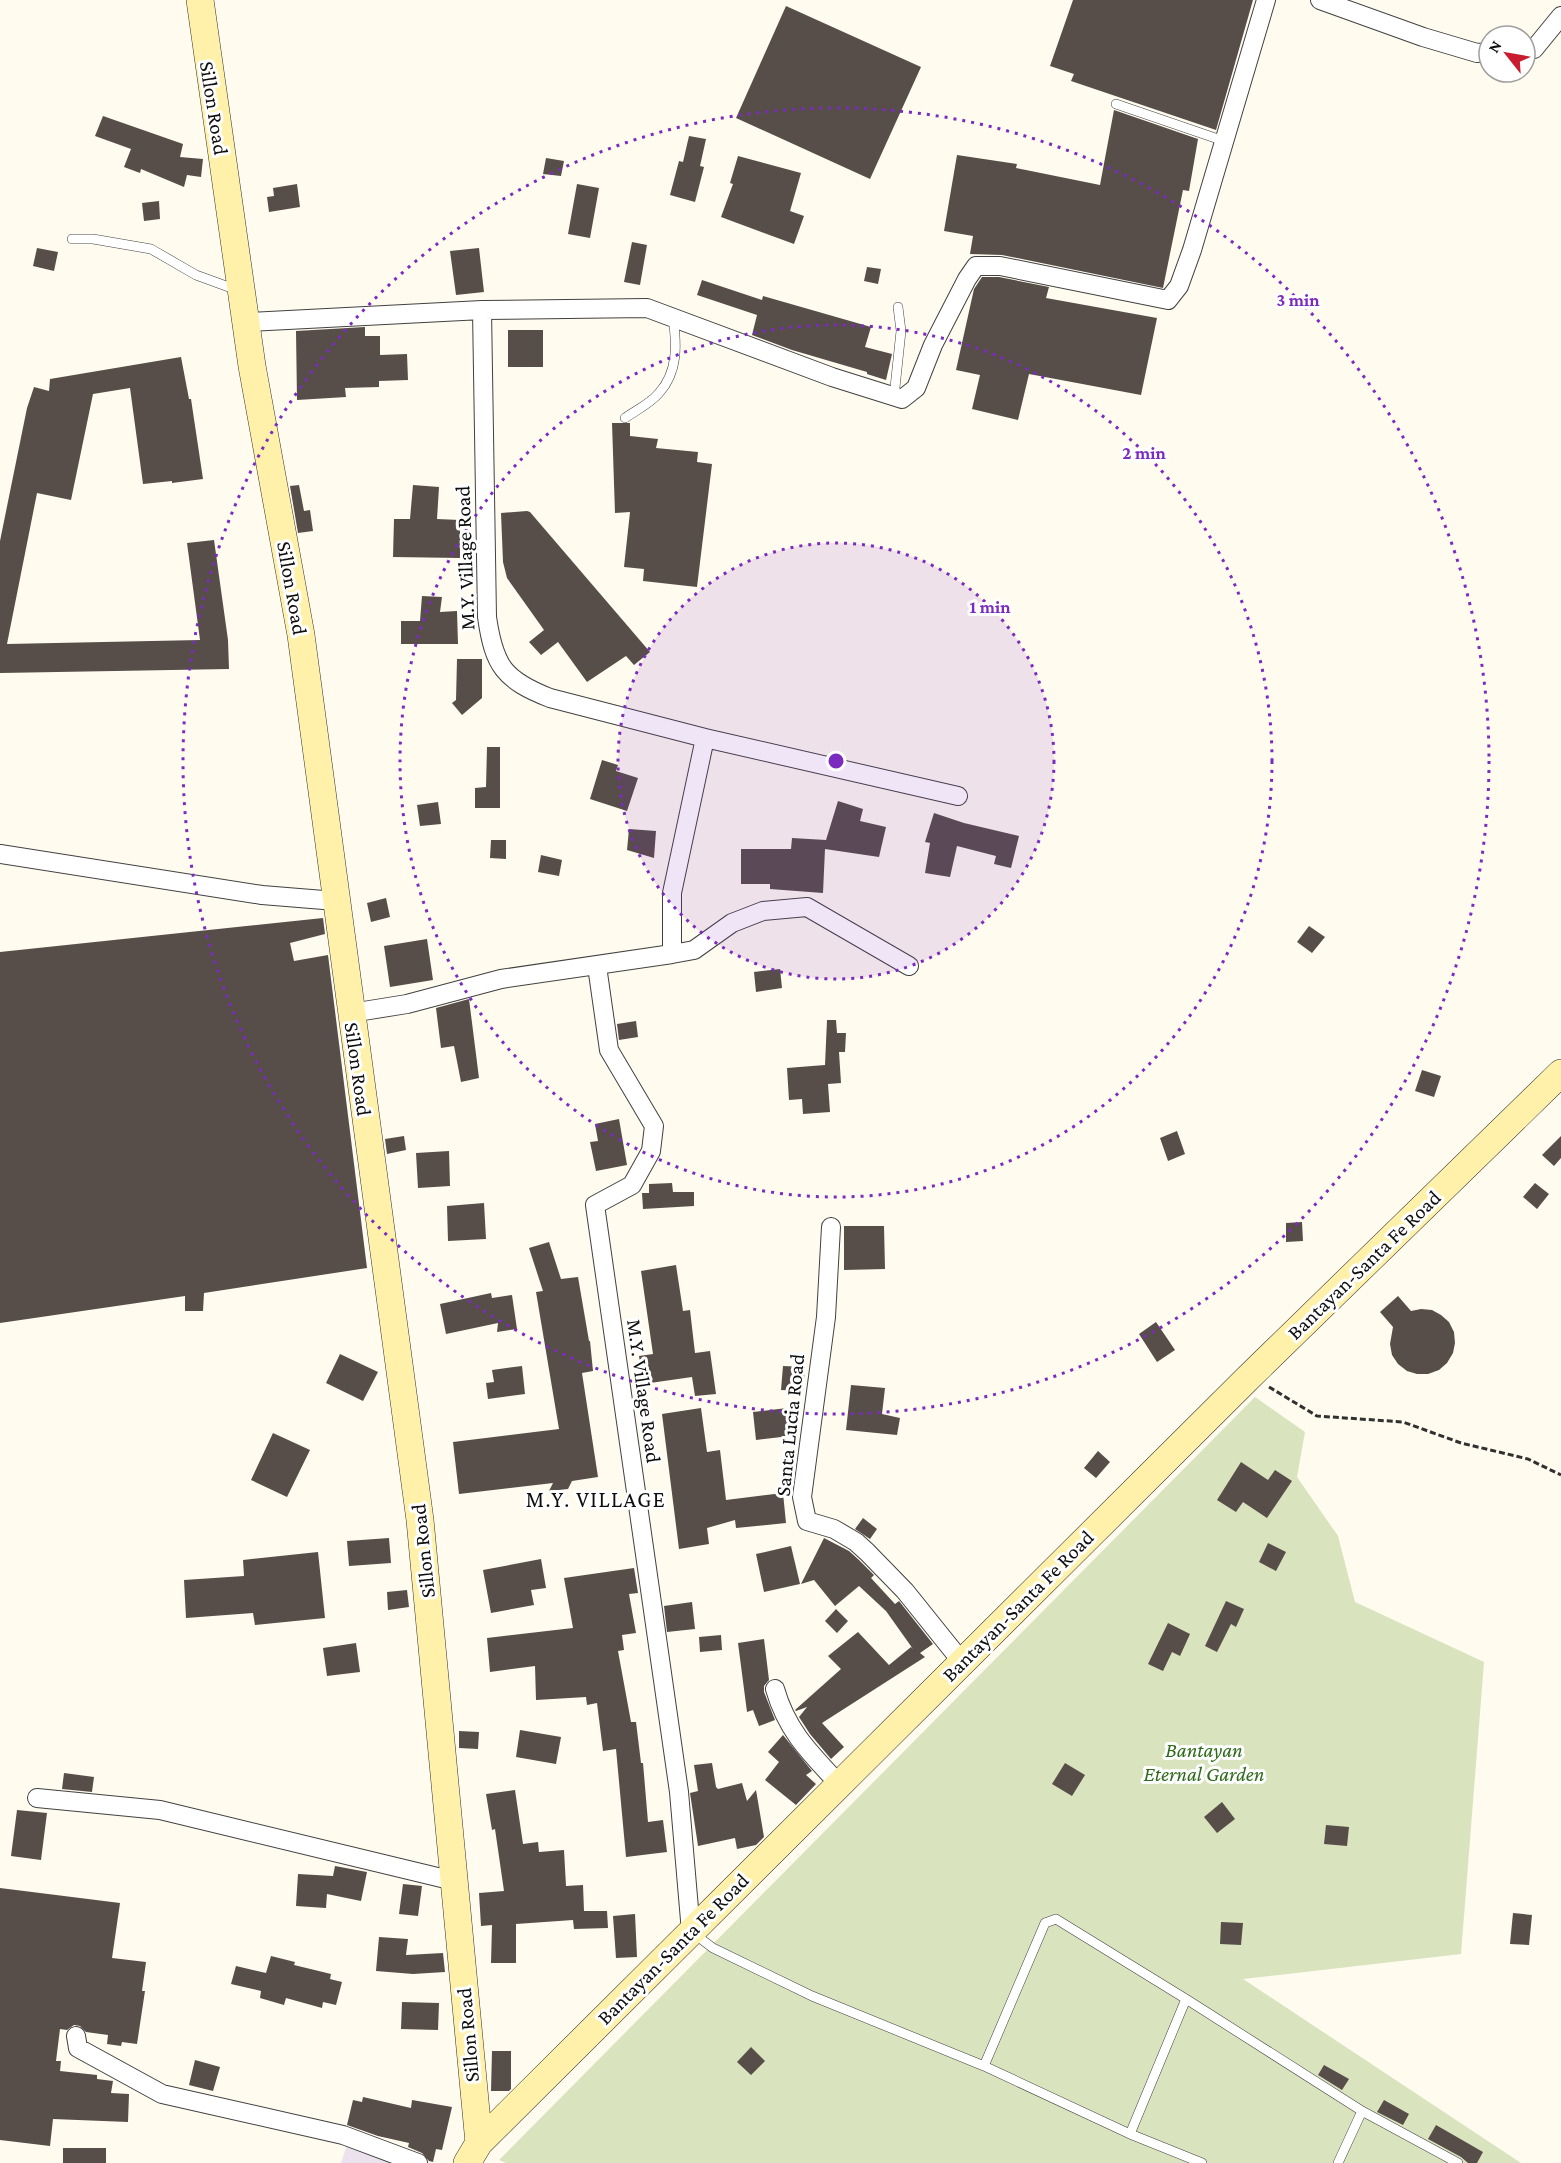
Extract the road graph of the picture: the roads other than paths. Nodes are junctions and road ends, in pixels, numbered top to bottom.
1 (200, 0) edge
2 (1266, 0) edge
3 (1320, 0) edge
4 (1561, 16) edge
5 (1537, 45) edge
6 (1477, 53) edge
7 (1116, 104) dead end
8 (1224, 141) junction
9 (72, 239) dead end
10 (242, 292) junction
11 (898, 307) dead end
12 (482, 310) junction
13 (673, 318) junction
14 (247, 322) junction
15 (894, 396) junction
16 (625, 418) dead end
17 (705, 738) junction
18 (958, 796) dead end
19 (0, 855) edge
20 (336, 901) junction
21 (672, 954) junction
22 (597, 966) junction
23 (909, 966) dead end
24 (351, 1013) junction
25 (1559, 1079) edge
26 (831, 1227) dead end
27 (962, 1662) junction
28 (775, 1689) dead end
29 (839, 1784) junction
30 (37, 1798) dead end
31 (454, 1881) junction
32 (691, 1932) junction
33 (1186, 1999) junction
34 (76, 2036) dead end
35 (984, 2066) junction
36 (1362, 2111) junction
37 (1130, 2134) junction
38 (473, 2153) edge
39 (418, 2163) edge
40 (1202, 2163) edge
41 (1338, 2163) edge
42 (1458, 2163) edge

1 - 10 main road, Sillon Road
2 - 8 street
3 - 6 street
4 - 5 street
7 - 8 lane
8 - 15 street
9 - 10 lane
10 - 14 main road, Sillon Road
11 - 15 lane
12 - 13 street
12 - 14 street
12 - 17 street, M.Y. Village Road
13 - 15 street
13 - 16 lane
14 - 20 main road, Sillon Road
17 - 18 street, M.Y. Village Road
17 - 21 street
19 - 20 street
20 - 24 main road, Sillon Road
21 - 22 street
21 - 23 street
22 - 24 street
22 - 32 street, M.Y. Village Road
24 - 31 main road, Sillon Road
25 - 27 main road, Bantayan-Santa Fe Road
26 - 27 street, Santa Lucia Road
27 - 29 main road, Bantayan-Santa Fe Road
28 - 29 street
29 - 32 main road, Bantayan-Santa Fe Road
30 - 31 street
31 - 38 main road, Sillon Road
32 - 35 lane
32 - 38 main road, Bantayan-Santa Fe Road
33 - 35 lane
33 - 36 lane
33 - 37 lane
34 - 39 street
35 - 37 lane
36 - 41 lane
36 - 42 lane
37 - 40 lane

